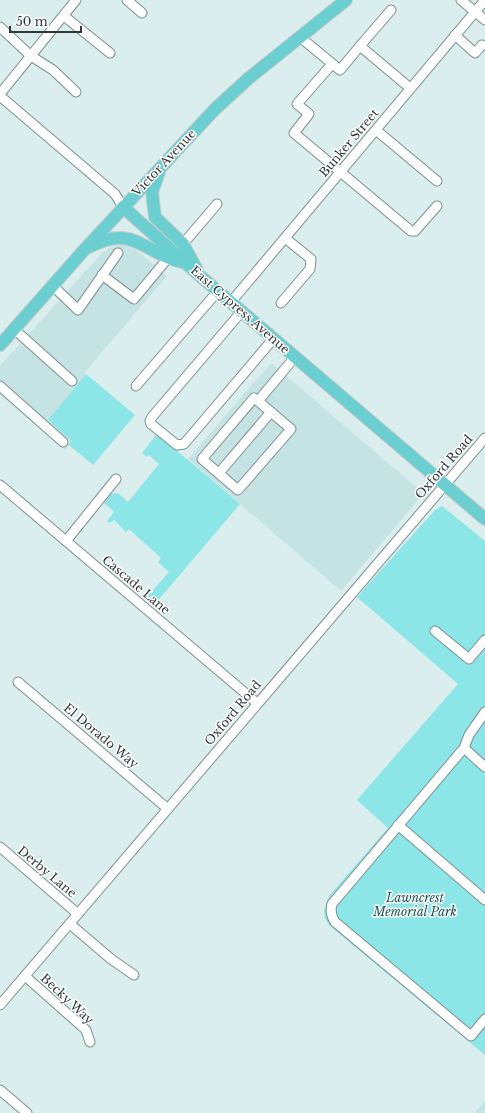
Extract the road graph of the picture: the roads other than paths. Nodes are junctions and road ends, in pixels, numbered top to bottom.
1 (76, 0) edge
2 (127, 0) edge
3 (346, 0) edge
4 (461, 0) edge
5 (485, 0) edge
6 (391, 10) dead end
7 (475, 12) junction
8 (142, 13) dead end
9 (64, 16) junction
10 (485, 20) edge
11 (0, 27) edge
12 (455, 35) junction
13 (300, 37) junction
14 (482, 45) dead end
15 (360, 46) junction
16 (110, 53) dead end
17 (31, 56) junction
18 (332, 64) junction
19 (410, 88) junction
20 (76, 92) dead end
21 (0, 95) edge
22 (376, 130) junction
23 (163, 164) junction
24 (340, 173) junction
25 (437, 181) dead end
26 (217, 204) dead end
27 (437, 206) dead end
28 (123, 207) junction
29 (285, 238) junction
30 (183, 244) junction
31 (85, 249) junction
32 (118, 252) dead end
33 (168, 258) junction
34 (185, 262) junction
35 (102, 275) junction
36 (200, 275) junction
37 (52, 286) junction
38 (218, 291) junction
39 (231, 302) junction
40 (281, 303) dead end
41 (242, 311) junction
42 (14, 329) junction
43 (274, 338) junction
44 (0, 345) edge
45 (295, 357) junction
46 (72, 381) dead end
47 (0, 386) edge
48 (136, 386) dead end
49 (258, 401) junction
50 (271, 412) junction
51 (485, 438) edge
52 (63, 442) dead end
53 (219, 473) junction
54 (116, 479) dead end
55 (0, 485) edge
56 (445, 485) junction
57 (485, 519) edge
58 (66, 541) junction
59 (435, 631) dead end
60 (485, 640) edge
61 (18, 682) dead end
62 (257, 703) junction
63 (485, 712) edge
64 (464, 748) junction
65 (485, 767) edge
66 (168, 809) junction
67 (398, 826) junction
68 (0, 847) edge
69 (485, 900) edge
70 (78, 914) junction
71 (70, 924) junction
72 (134, 974) dead end
73 (25, 976) junction
74 (0, 1005) edge
75 (485, 1019) edge
76 (90, 1042) dead end
77 (0, 1090) edge
78 (27, 1113) edge

1 - 9 street
2 - 8 street
3 - 13 main road, Victor Avenue
4 - 7 street
5 - 7 street, Bunker Street
6 - 15 street
7 - 10 street
7 - 12 street, Bunker Street
9 - 16 street
9 - 17 street
11 - 17 street
12 - 14 street
12 - 19 street, Bunker Street
13 - 18 street
13 - 23 main road, Victor Avenue
15 - 18 street
15 - 19 street
17 - 20 street
17 - 21 street
18 - 24 street
19 - 22 street, Bunker Street
21 - 28 street, East Cypress Avenue
22 - 24 street, Bunker Street
22 - 25 street
23 - 28 main road, Victor Avenue
23 - 30 main road
24 - 27 street
24 - 29 street, Bunker Street
26 - 30 street
28 - 31 main road, Victor Avenue
28 - 34 main road, East Cypress Avenue
29 - 39 street, Bunker Street
29 - 40 street
30 - 36 main road
31 - 33 main road
31 - 37 main road, Victor Avenue
32 - 35 street
33 - 34 main road
33 - 35 street
34 - 36 main road, East Cypress Avenue
35 - 37 street
36 - 38 main road, East Cypress Avenue
37 - 42 main road, Victor Avenue
38 - 39 main road, East Cypress Avenue
38 - 48 street
39 - 41 main road, East Cypress Avenue
41 - 43 main road, East Cypress Avenue
41 - 43 street
42 - 44 main road, Victor Avenue
42 - 46 street
43 - 45 main road, East Cypress Avenue
45 - 49 street
45 - 56 main road, East Cypress Avenue
47 - 52 street
49 - 50 street
49 - 53 street
50 - 53 street
50 - 53 street
51 - 56 street, Oxford Road
54 - 58 street
55 - 58 street, Cascade Lane
56 - 57 main road, East Cypress Avenue
56 - 62 street, Oxford Road
58 - 62 street, Cascade Lane
59 - 60 street
61 - 66 street, El Dorado Way
62 - 66 street, Oxford Road
63 - 64 street
64 - 65 street
64 - 67 street
66 - 70 street, Oxford Road
67 - 69 street
67 - 75 street
68 - 70 street, Derby Lane
70 - 71 street, Oxford Road
71 - 72 street
71 - 73 street, Oxford Road
73 - 74 street, Oxford Road
73 - 76 street, Becky Way
77 - 78 street

